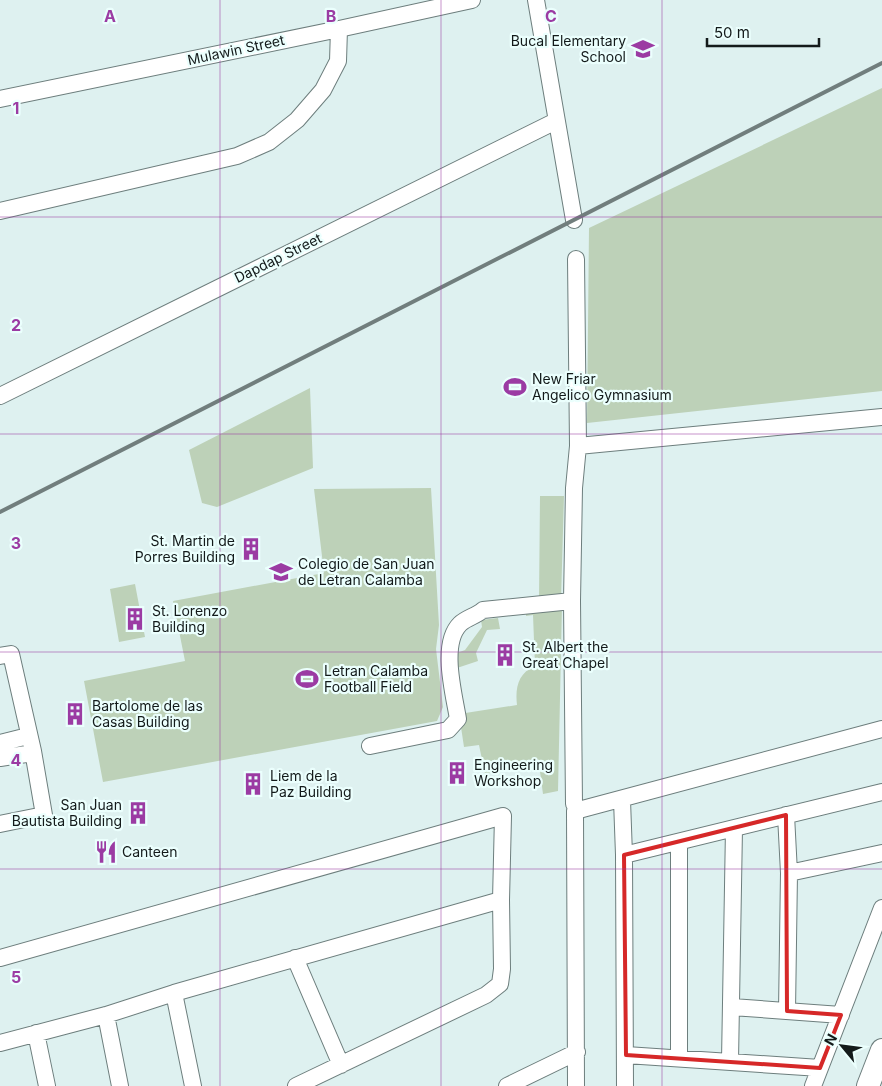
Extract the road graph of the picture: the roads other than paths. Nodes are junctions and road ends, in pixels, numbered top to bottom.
1 (472, 0) edge
2 (536, 0) edge
3 (340, 29) junction
4 (0, 99) edge
5 (556, 121) junction
6 (0, 211) edge
7 (574, 220) dead end
8 (576, 259) dead end
9 (1, 393) edge
10 (882, 417) edge
11 (578, 446) junction
12 (572, 601) junction
13 (0, 656) edge
14 (882, 729) edge
15 (28, 736) junction
16 (0, 742) edge
17 (370, 746) dead end
18 (33, 753) junction
19 (0, 758) edge
20 (882, 792) edge
21 (622, 800) junction
22 (574, 804) dead end
23 (786, 816) junction
24 (0, 824) edge
25 (734, 828) junction
26 (679, 843) junction
27 (882, 853) edge
28 (624, 855) junction
29 (789, 873) junction
30 (501, 900) junction
31 (882, 908) edge
32 (0, 958) edge
33 (296, 958) junction
34 (174, 993) junction
35 (732, 1008) junction
36 (787, 1011) junction
37 (106, 1015) junction
38 (841, 1015) junction
39 (36, 1032) junction
40 (0, 1043) edge
41 (882, 1050) edge
42 (577, 1052) junction
43 (626, 1055) junction
44 (679, 1058) junction
45 (730, 1061) junction
46 (341, 1065) junction
47 (820, 1068) junction
48 (47, 1086) edge
49 (120, 1086) edge
50 (193, 1086) edge
51 (296, 1086) edge
52 (507, 1086) edge
53 (576, 1086) edge
54 (625, 1086) edge
55 (813, 1086) edge
56 (868, 1086) edge

1 - 3 street, Mulawin Street
2 - 5 street
3 - 4 street, Mulawin Street
3 - 6 street
5 - 7 street
5 - 9 street, Dapdap Street
8 - 11 street
10 - 11 street
11 - 12 street
12 - 17 street
12 - 22 street
13 - 15 street
14 - 21 street
15 - 16 street
15 - 18 street
18 - 19 street
18 - 24 street
20 - 23 street
21 - 28 street
21 - 42 street
23 - 25 street
23 - 29 street
25 - 26 street
25 - 35 street
26 - 28 street
26 - 44 street
27 - 29 street
28 - 43 street
29 - 36 street
30 - 32 street
30 - 33 street
30 - 46 street
31 - 38 street
33 - 34 street
33 - 46 street
34 - 37 street
34 - 50 street
35 - 36 street
35 - 45 street
36 - 38 street
37 - 39 street
37 - 49 street
38 - 47 street
39 - 40 street
39 - 48 street
41 - 56 main road
42 - 52 street
42 - 53 street
43 - 44 street
43 - 54 street
44 - 45 street
45 - 47 street
46 - 51 street
47 - 55 street

